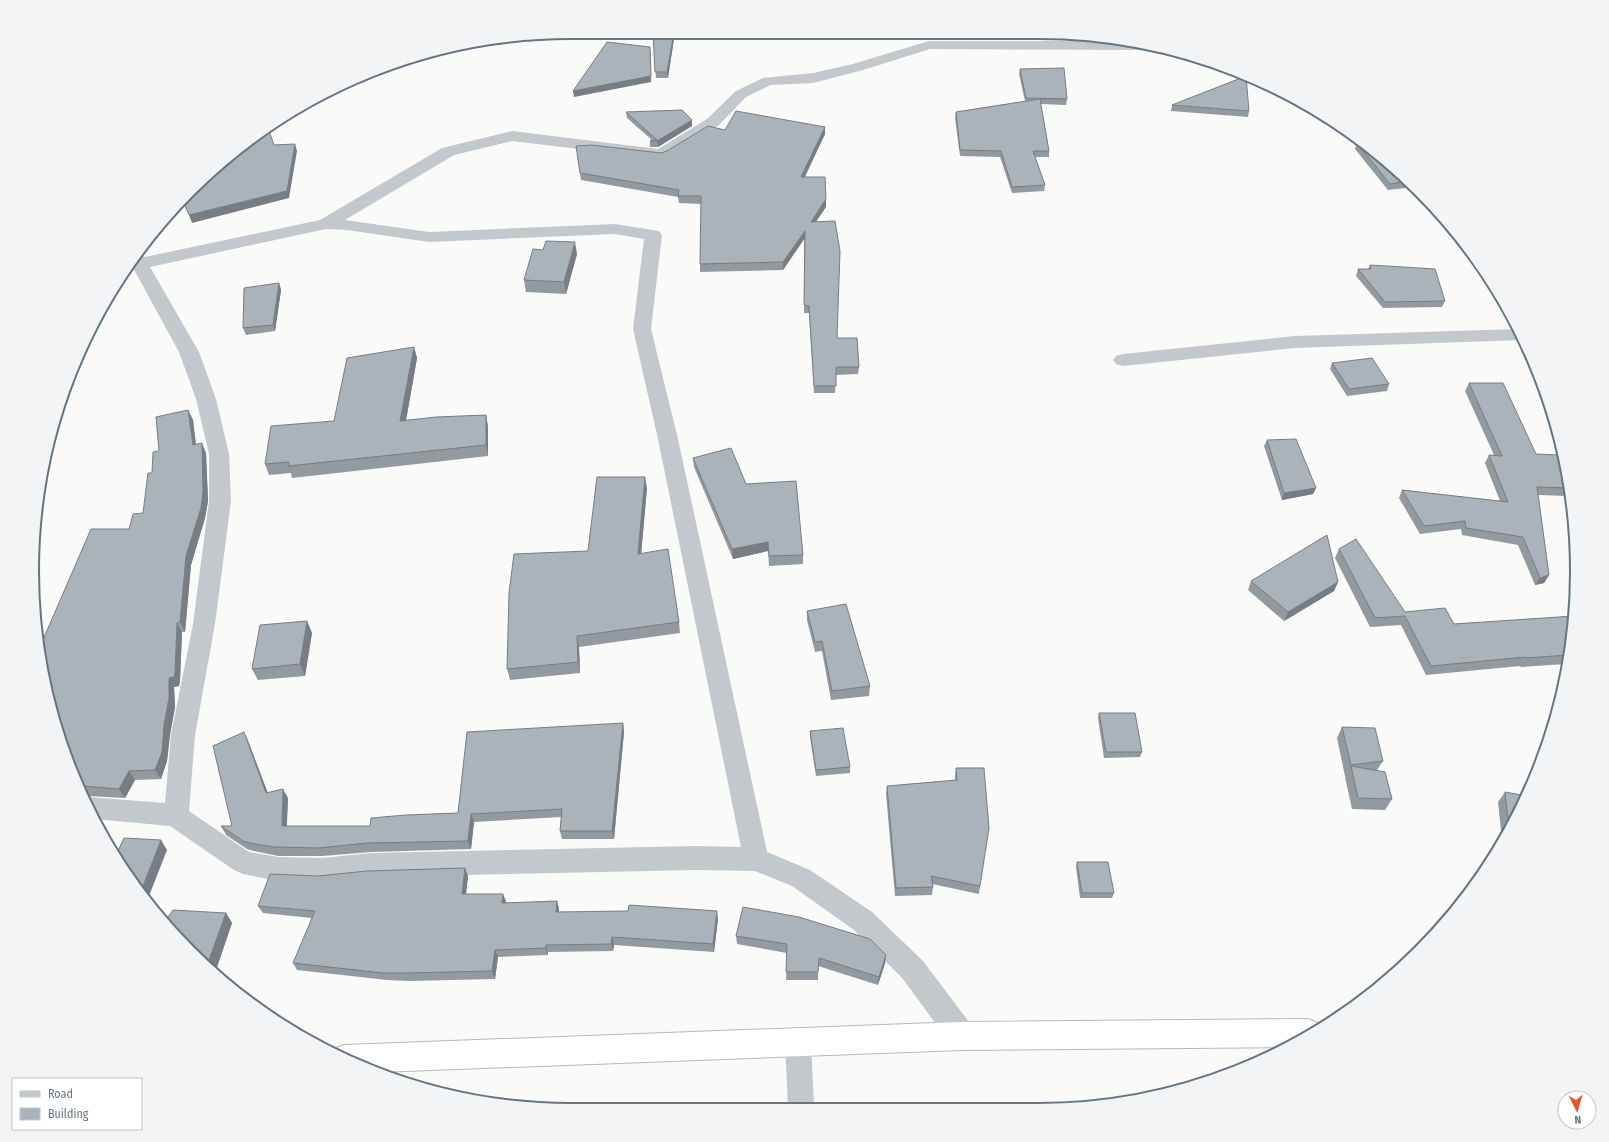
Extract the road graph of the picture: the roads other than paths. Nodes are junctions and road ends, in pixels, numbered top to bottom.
1 (1120, 46) edge
2 (326, 224) junction
3 (138, 262) edge
4 (1515, 335) edge
5 (1122, 360) dead end
6 (95, 809) edge
7 (176, 816) junction
8 (756, 858) junction
9 (1302, 1033) edge
10 (962, 1036) junction
11 (798, 1042) junction
12 (358, 1058) edge
13 (800, 1103) edge

1 - 2 street
2 - 3 street
2 - 8 street
3 - 7 street
4 - 5 street
6 - 7 street
7 - 8 street
8 - 10 street
9 - 10 highway
10 - 11 highway
11 - 12 highway
11 - 13 lane

